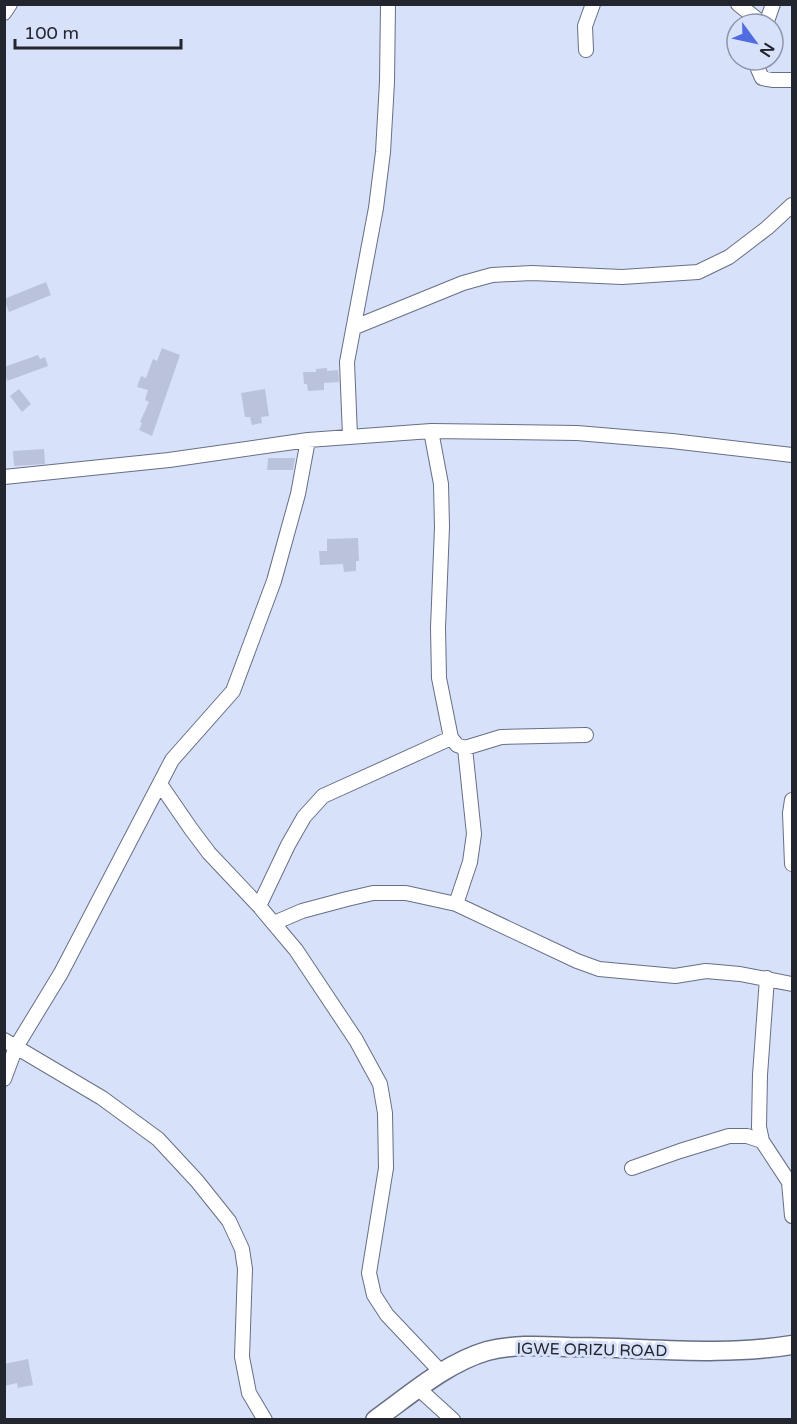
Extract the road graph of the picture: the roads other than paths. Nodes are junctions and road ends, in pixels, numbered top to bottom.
1 (10, 4) edge
2 (388, 4) edge
3 (593, 4) edge
4 (4, 13) edge
5 (586, 50) dead end
6 (759, 72) edge
7 (792, 80) edge
8 (792, 205) edge
9 (355, 327) junction
10 (431, 431) junction
11 (350, 436) junction
12 (308, 440) junction
13 (792, 455) edge
14 (5, 473) edge
15 (586, 735) dead end
16 (451, 738) junction
17 (465, 748) junction
18 (160, 784) junction
19 (792, 800) edge
20 (792, 864) edge
21 (456, 904) junction
22 (260, 906) junction
23 (274, 923) junction
24 (767, 978) junction
25 (792, 984) edge
26 (10, 1043) edge
27 (4, 1079) edge
28 (762, 1142) junction
29 (632, 1168) dead end
30 (792, 1199) edge
31 (792, 1216) edge
32 (792, 1345) edge
33 (442, 1372) junction
34 (419, 1389) junction
35 (265, 1419) edge
36 (375, 1419) edge
37 (453, 1419) edge

1 - 4 street
2 - 9 street
3 - 5 street
6 - 7 street
8 - 9 street
9 - 11 street
10 - 11 street
10 - 13 street
10 - 16 street
11 - 12 street
12 - 14 street
12 - 18 street
15 - 17 street
16 - 17 street
16 - 22 street
17 - 21 street
18 - 22 street
18 - 26 street
19 - 20 street
21 - 23 street
21 - 24 street
22 - 23 street
23 - 33 street
24 - 25 street
24 - 28 street
26 - 27 street
26 - 35 street
28 - 29 street
28 - 30 street
30 - 31 street
32 - 33 main road, IGWE ORIZU ROAD
33 - 34 main road, IGWE ORIZU ROAD
34 - 36 main road, IGWE ORIZU ROAD
34 - 37 street

